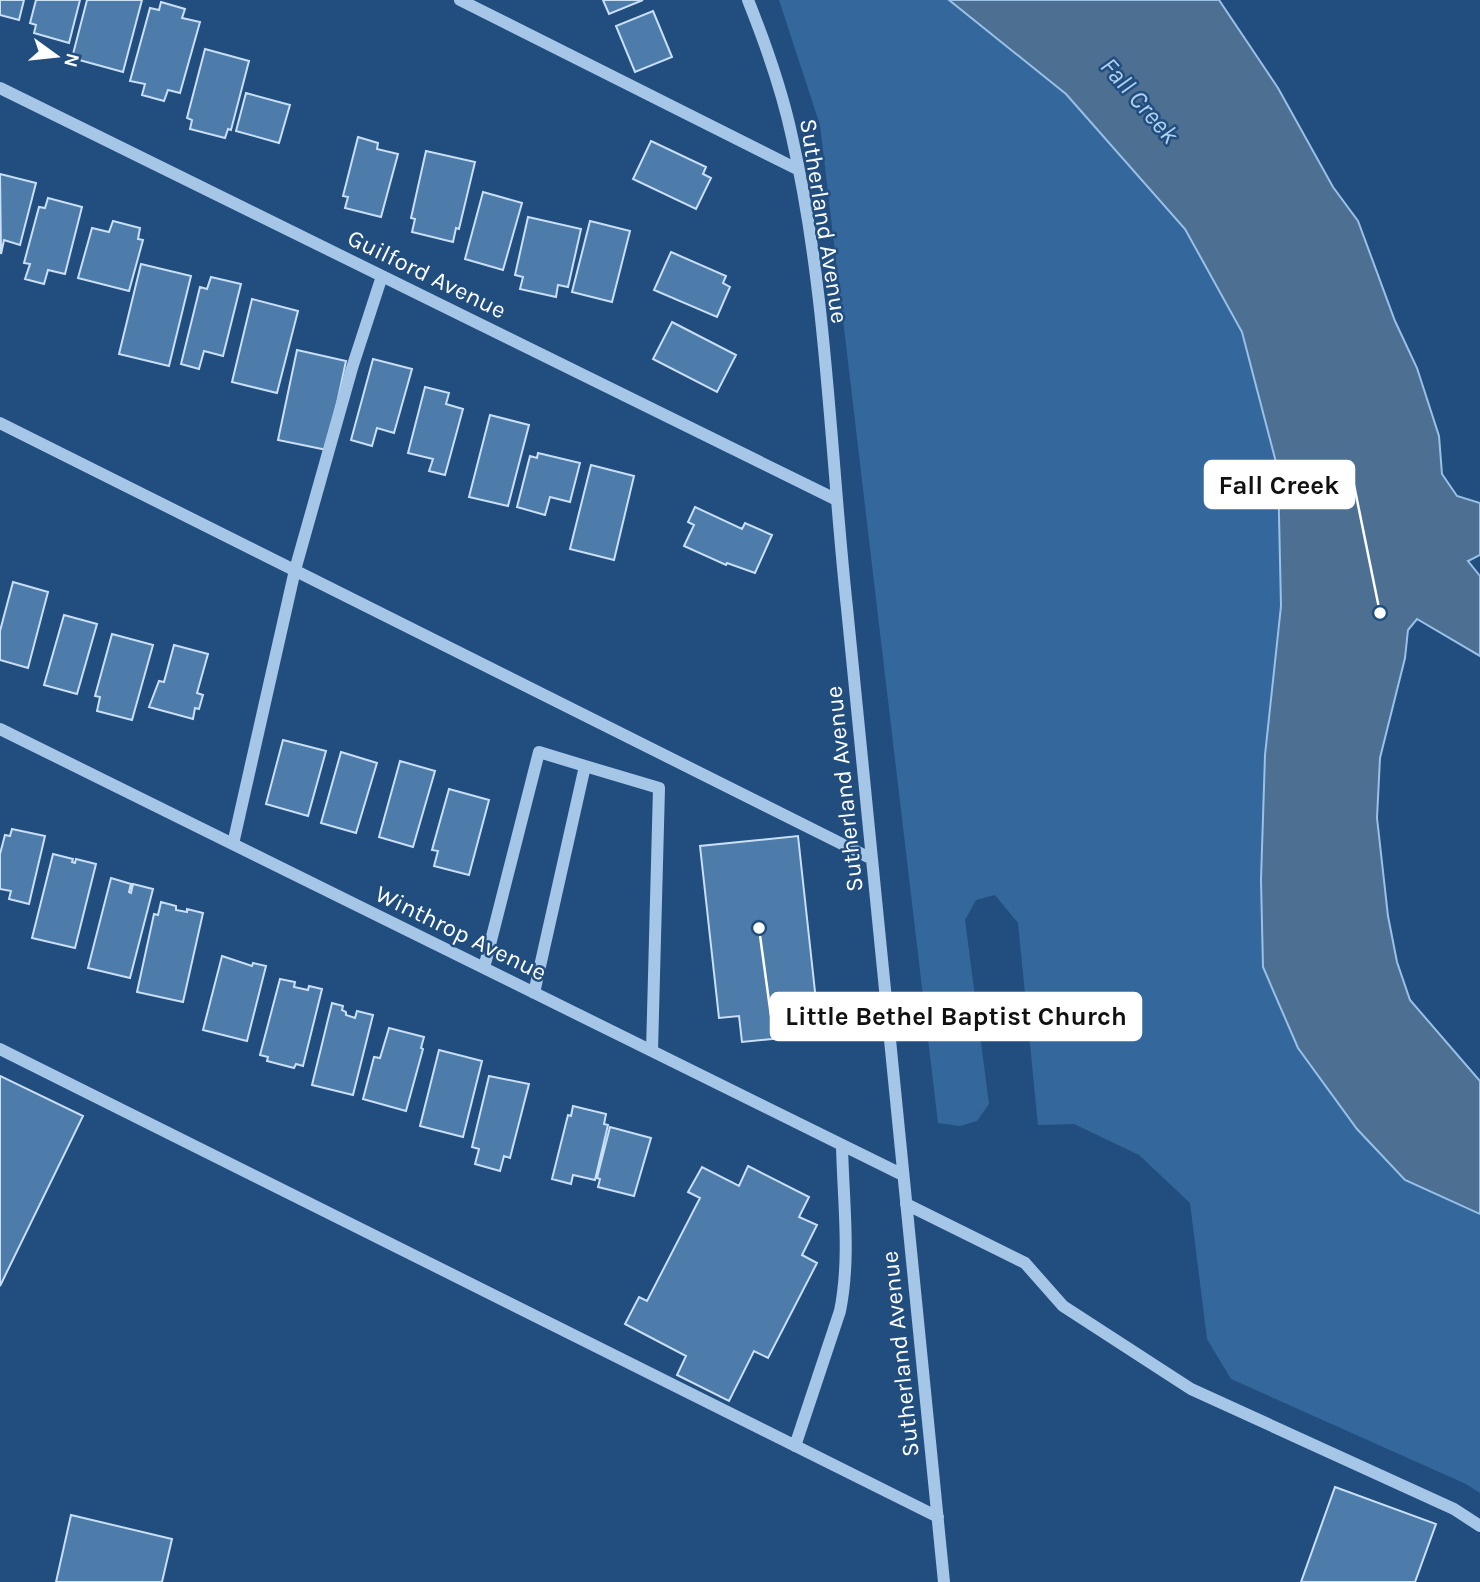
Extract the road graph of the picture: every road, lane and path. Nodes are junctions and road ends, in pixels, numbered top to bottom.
1 (460, 0) edge
2 (748, 0) edge
3 (0, 88) edge
4 (799, 170) junction
5 (382, 275) junction
6 (0, 423) edge
7 (835, 499) junction
8 (295, 570) junction
9 (0, 729) edge
10 (585, 766) junction
11 (233, 844) junction
12 (872, 859) junction
13 (484, 968) junction
14 (534, 993) junction
15 (0, 1049) edge
16 (652, 1051) junction
17 (842, 1145) junction
18 (903, 1175) junction
19 (906, 1203) junction
20 (795, 1446) junction
21 (938, 1517) junction
22 (1480, 1526) edge
23 (944, 1582) edge

1 - 4 street
2 - 4 street, Sutherland Avenue
3 - 5 street, Guilford Avenue
4 - 7 street, Sutherland Avenue
5 - 7 street, Guilford Avenue
5 - 8 street
6 - 8 street
7 - 12 street, Sutherland Avenue
8 - 11 street
8 - 12 street
9 - 11 street, Winthrop Avenue
10 - 13 street
10 - 14 street
10 - 16 street
11 - 13 street, Winthrop Avenue
12 - 18 street, Sutherland Avenue
13 - 14 street, Winthrop Avenue
14 - 16 street, Winthrop Avenue
15 - 20 street
16 - 17 street, Winthrop Avenue
17 - 18 street, Winthrop Avenue
17 - 20 street
18 - 19 street, Sutherland Avenue
19 - 21 street, Sutherland Avenue
19 - 22 street
20 - 21 street
21 - 23 street, Sutherland Avenue

